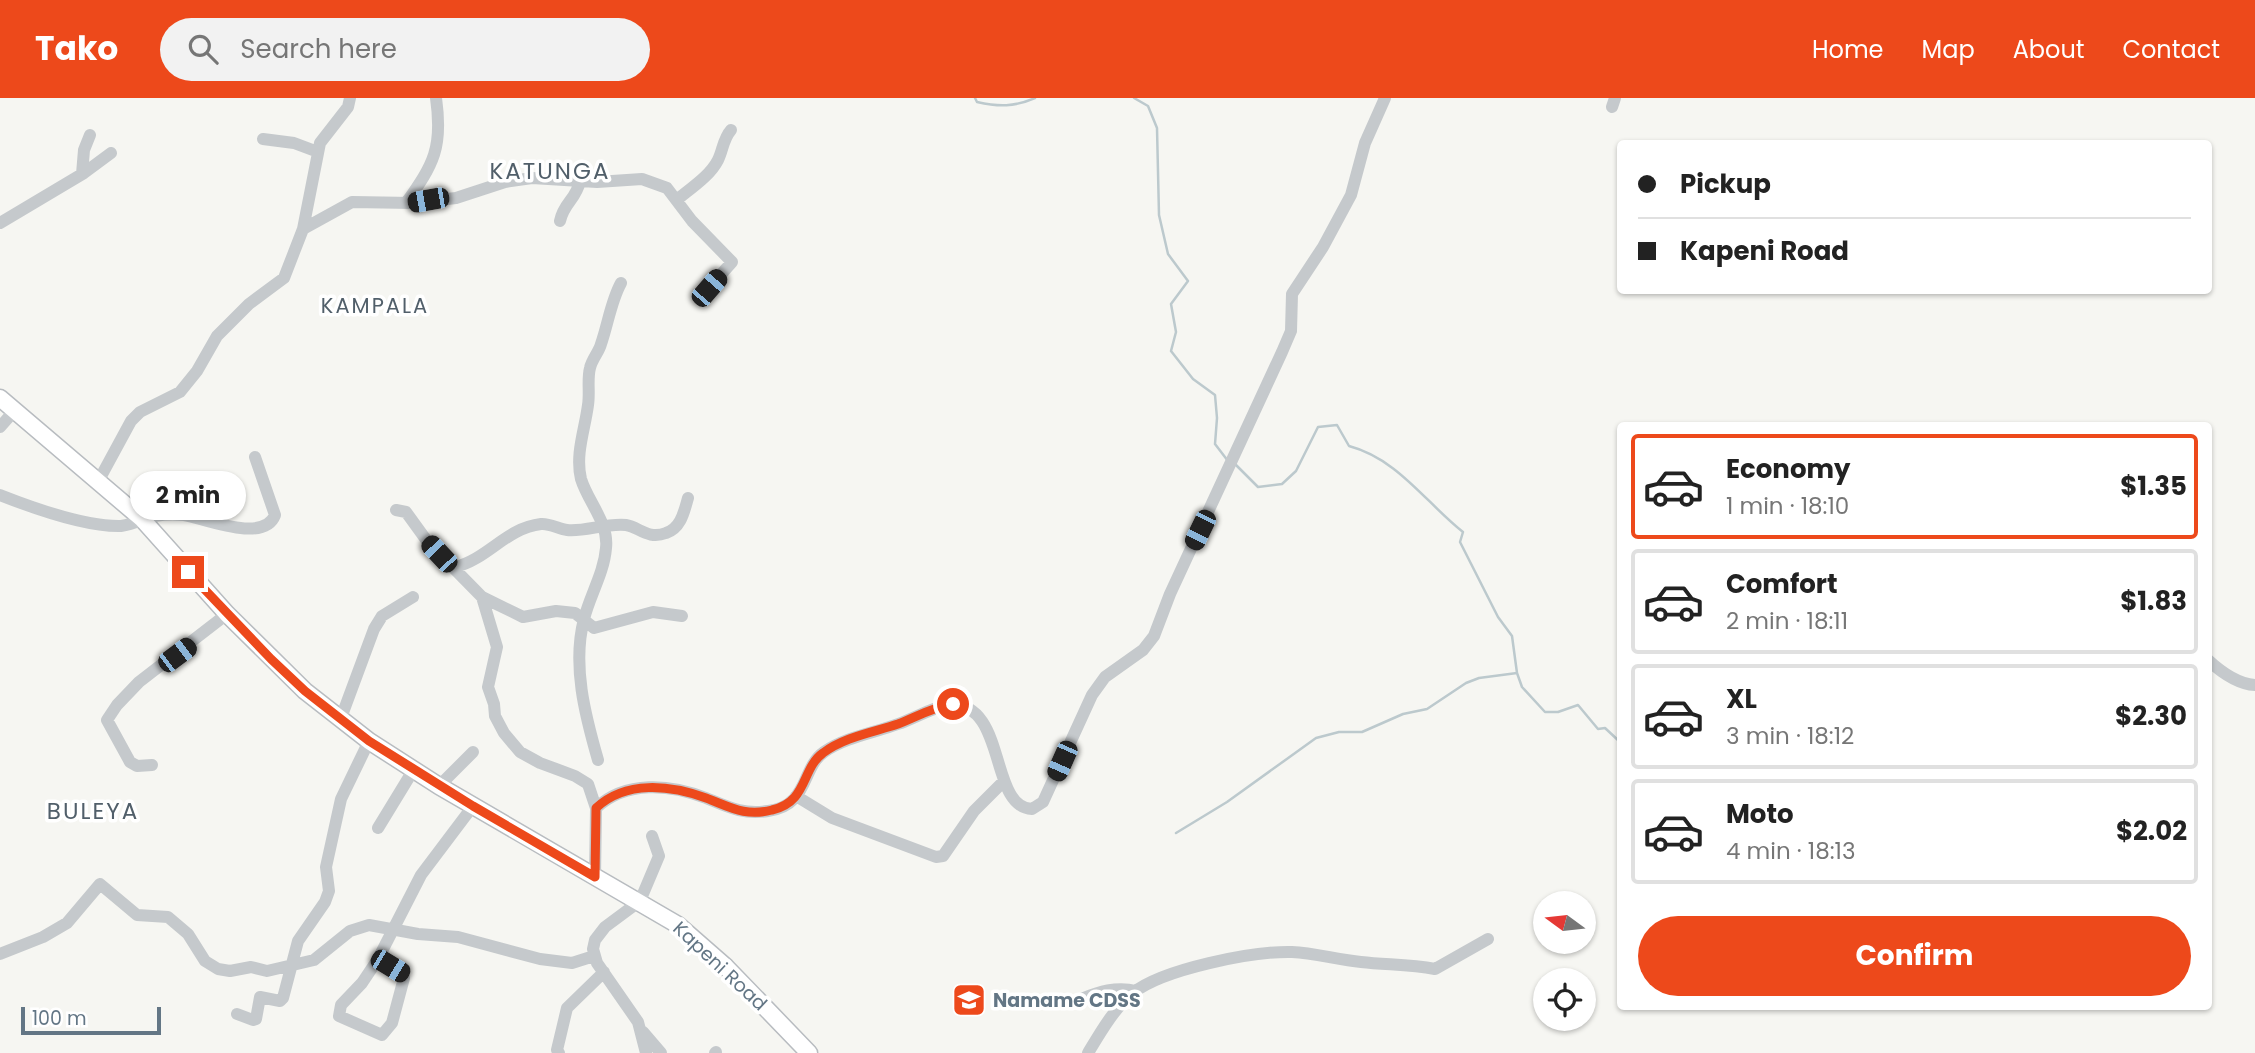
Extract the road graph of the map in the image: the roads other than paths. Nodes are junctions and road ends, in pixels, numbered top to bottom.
1 (350, 98) edge
2 (436, 98) edge
3 (1385, 98) edge
4 (731, 130) dead end
5 (90, 135) dead end
6 (263, 139) dead end
7 (318, 152) junction
8 (111, 153) dead end
9 (82, 174) junction
10 (580, 181) junction
11 (678, 199) junction
12 (406, 203) junction
13 (560, 220) dead end
14 (0, 223) edge
15 (303, 229) junction
16 (621, 283) dead end
17 (709, 288) dead end
18 (0, 398) edge
19 (15, 410) junction
20 (0, 427) edge
21 (255, 457) dead end
22 (99, 480) junction
23 (0, 495) edge
24 (688, 498) dead end
25 (396, 510) dead end
26 (142, 519) junction
27 (603, 525) junction
28 (455, 567) junction
29 (413, 597) dead end
30 (482, 597) junction
31 (227, 614) junction
32 (682, 616) dead end
33 (584, 618) junction
34 (2212, 663) edge
35 (2255, 685) edge
36 (341, 718) junction
37 (369, 741) junction
38 (473, 752) dead end
39 (598, 760) dead end
40 (152, 765) dead end
41 (414, 769) junction
42 (1004, 781) junction
43 (439, 786) junction
44 (796, 796) junction
45 (473, 806) junction
46 (596, 808) junction
47 (378, 828) dead end
48 (652, 836) dead end
49 (595, 877) junction
50 (640, 901) junction
51 (392, 929) junction
52 (1488, 939) dead end
53 (0, 954) edge
54 (594, 956) junction
55 (379, 959) junction
56 (292, 965) junction
57 (604, 972) junction
58 (1136, 991) junction
59 (1081, 999) dead end
60 (237, 1014) dead end
61 (643, 1032) junction
62 (559, 1053) edge
63 (646, 1053) edge
64 (661, 1053) edge
65 (809, 1053) edge
66 (1088, 1053) edge

1 - 7 street
2 - 12 street
3 - 42 street
4 - 11 street
5 - 9 street
6 - 7 street
7 - 15 street
8 - 9 street
9 - 14 street
10 - 11 street
10 - 12 street
10 - 13 street
11 - 17 street
12 - 15 street
15 - 22 street
16 - 27 street
18 - 19 main road, Kapeni Road
19 - 20 street
19 - 22 main road, Kapeni Road
21 - 26 street
22 - 26 main road, Kapeni Road
23 - 26 street
24 - 27 street
25 - 28 street
26 - 31 main road, Kapeni Road
27 - 28 street
27 - 33 street
28 - 30 street
29 - 36 street
30 - 33 street
30 - 46 street
31 - 36 main road, Kapeni Road
31 - 40 street
32 - 33 street
33 - 39 street
34 - 35 street
36 - 37 main road, Kapeni Road
37 - 41 main road, Kapeni Road
37 - 56 street
38 - 43 street
41 - 43 main road, Kapeni Road
41 - 47 street
42 - 44 street
42 - 44 street
43 - 45 main road, Kapeni Road
44 - 46 street
45 - 49 main road, Kapeni Road
45 - 51 street
46 - 49 street
48 - 50 street
49 - 50 main road, Kapeni Road
50 - 54 street
50 - 65 main road, Kapeni Road
51 - 54 street
51 - 55 street
51 - 56 street
52 - 58 street
53 - 56 street
54 - 57 street
55 - 55 street
56 - 60 street
57 - 61 street
57 - 62 street
58 - 59 street
58 - 66 street
61 - 63 street
61 - 64 street

